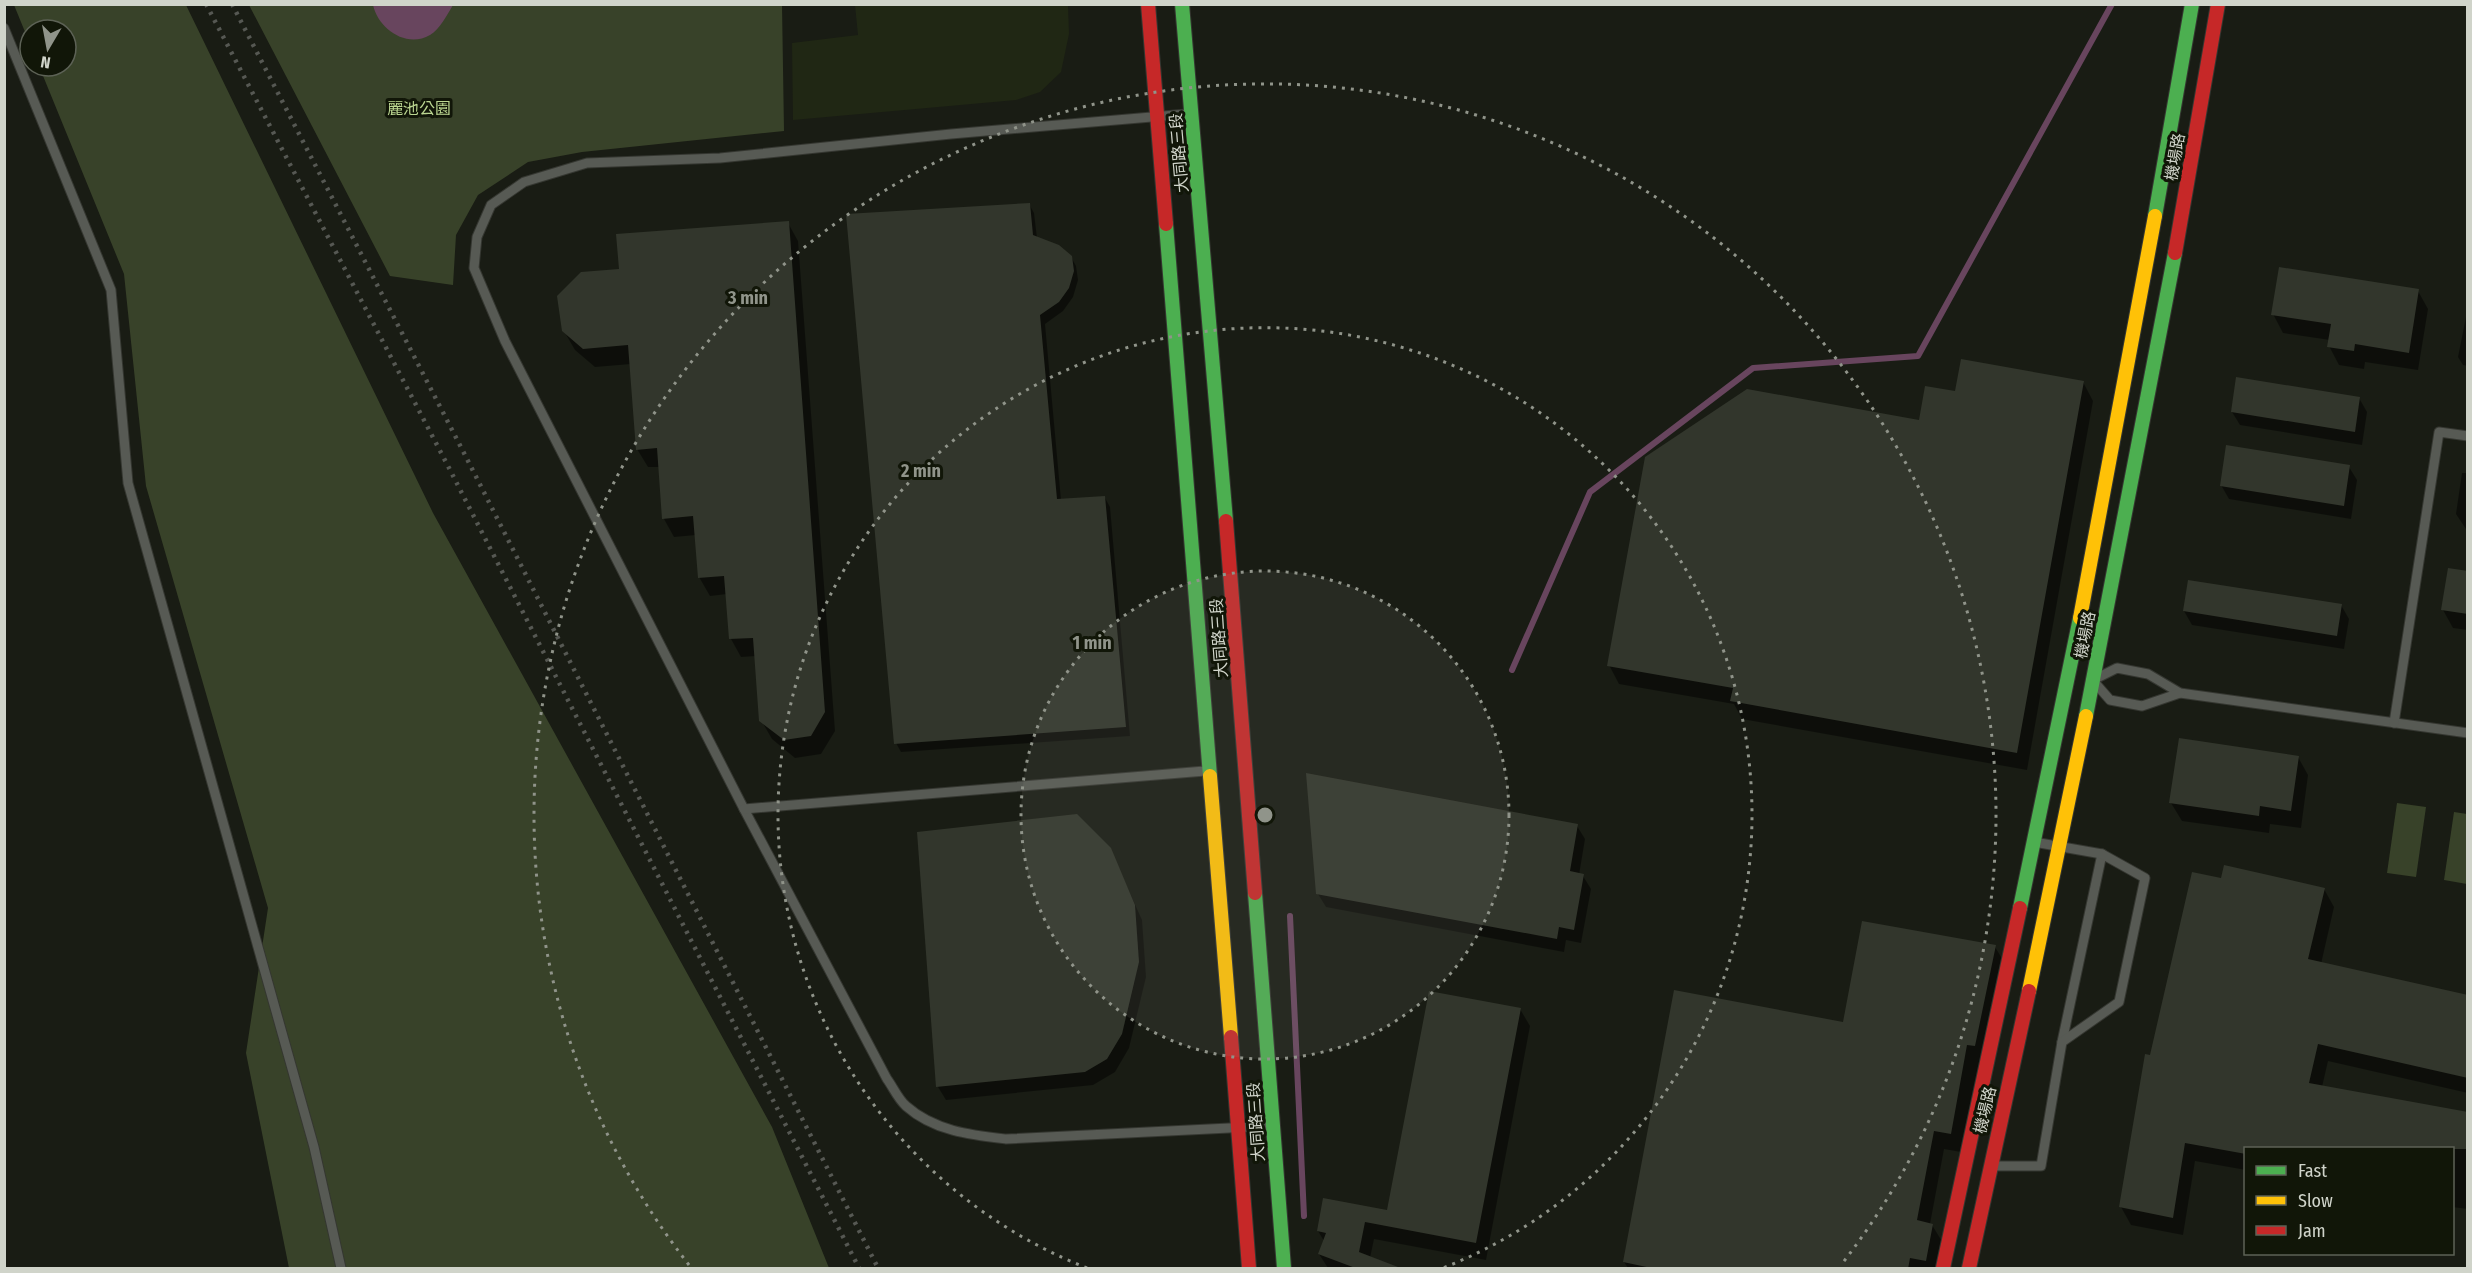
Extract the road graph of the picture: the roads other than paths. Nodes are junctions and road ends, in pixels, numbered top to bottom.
1 (1148, 4) edge
2 (1182, 4) edge
3 (2192, 4) edge
4 (2218, 4) edge
5 (4, 28) edge
6 (1192, 114) junction
7 (1157, 117) junction
8 (2468, 436) edge
9 (2081, 678) junction
10 (2180, 693) junction
11 (2394, 723) junction
12 (2468, 733) edge
13 (1208, 770) junction
14 (744, 809) junction
15 (2034, 842) junction
16 (2059, 847) junction
17 (2102, 854) junction
18 (2062, 1042) junction
19 (1273, 1126) junction
20 (1237, 1128) junction
21 (1977, 1166) junction
22 (341, 1269) edge
23 (1249, 1269) edge
24 (1284, 1269) edge
25 (1943, 1269) edge
26 (1969, 1269) edge

1 - 7 street, 大同路三段
2 - 6 street, 大同路三段
3 - 9 street, 機場路
4 - 9 street, 機場路
5 - 22 lane
6 - 7 lane
6 - 19 street, 大同路三段
7 - 13 street, 大同路三段
7 - 14 lane
8 - 11 lane
9 - 10 lane
9 - 10 lane
9 - 15 street, 機場路
9 - 16 street, 機場路
10 - 11 lane
11 - 12 lane
13 - 14 lane
13 - 20 street, 大同路三段
14 - 20 lane
15 - 16 lane
15 - 21 street, 機場路
16 - 17 lane
16 - 21 street, 機場路
17 - 18 lane
17 - 18 lane
18 - 21 lane
19 - 20 lane
19 - 24 street, 大同路三段
20 - 23 street, 大同路三段
21 - 25 street, 機場路
21 - 26 street, 機場路

